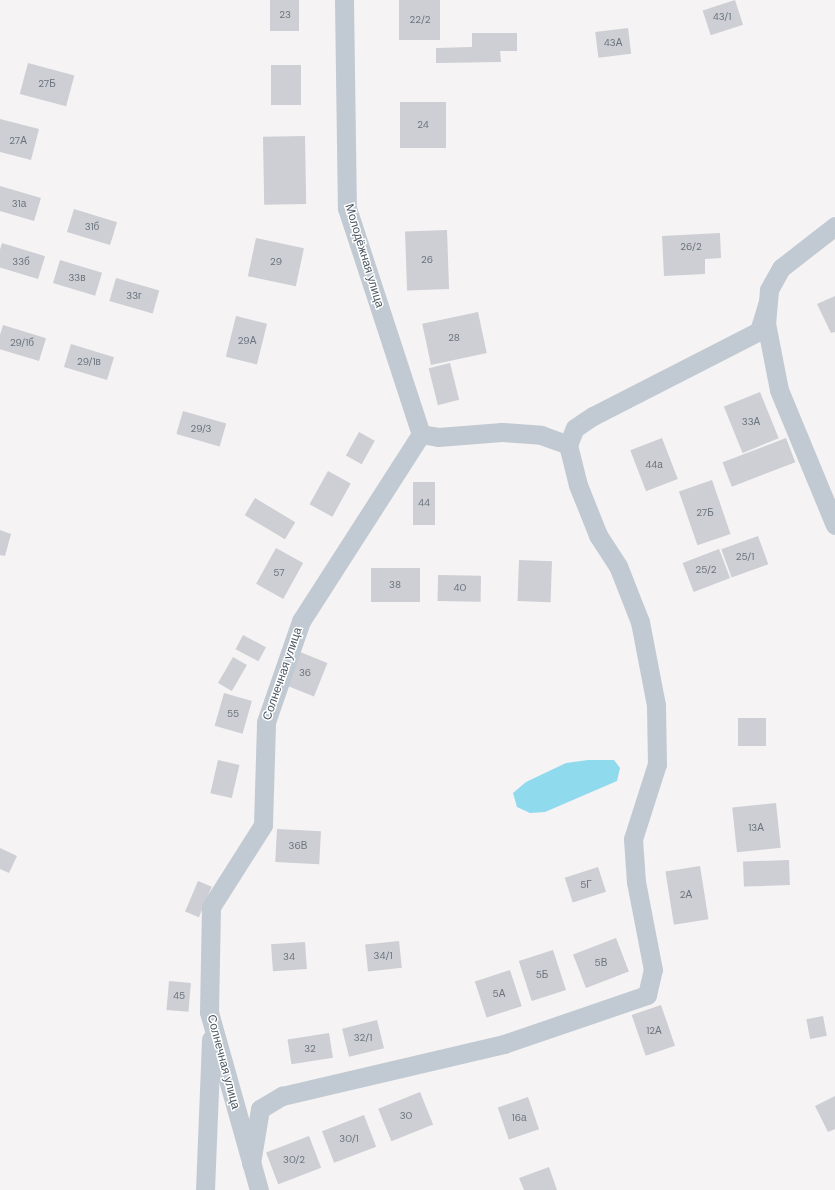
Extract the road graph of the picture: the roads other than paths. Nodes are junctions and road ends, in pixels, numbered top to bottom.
1 (344, 0) edge
2 (835, 226) edge
3 (767, 304) junction
4 (421, 434) junction
5 (568, 445) junction
6 (835, 525) edge
7 (212, 1022) junction
8 (251, 1163) junction
9 (205, 1190) edge
10 (259, 1190) edge

1 - 4 street, Молодёжная улица
2 - 3 street
3 - 5 street
3 - 6 street
4 - 5 street
4 - 7 street, Солнечная улица
5 - 8 street
7 - 8 street, Солнечная улица
7 - 9 street
8 - 10 street, Солнечная улица

